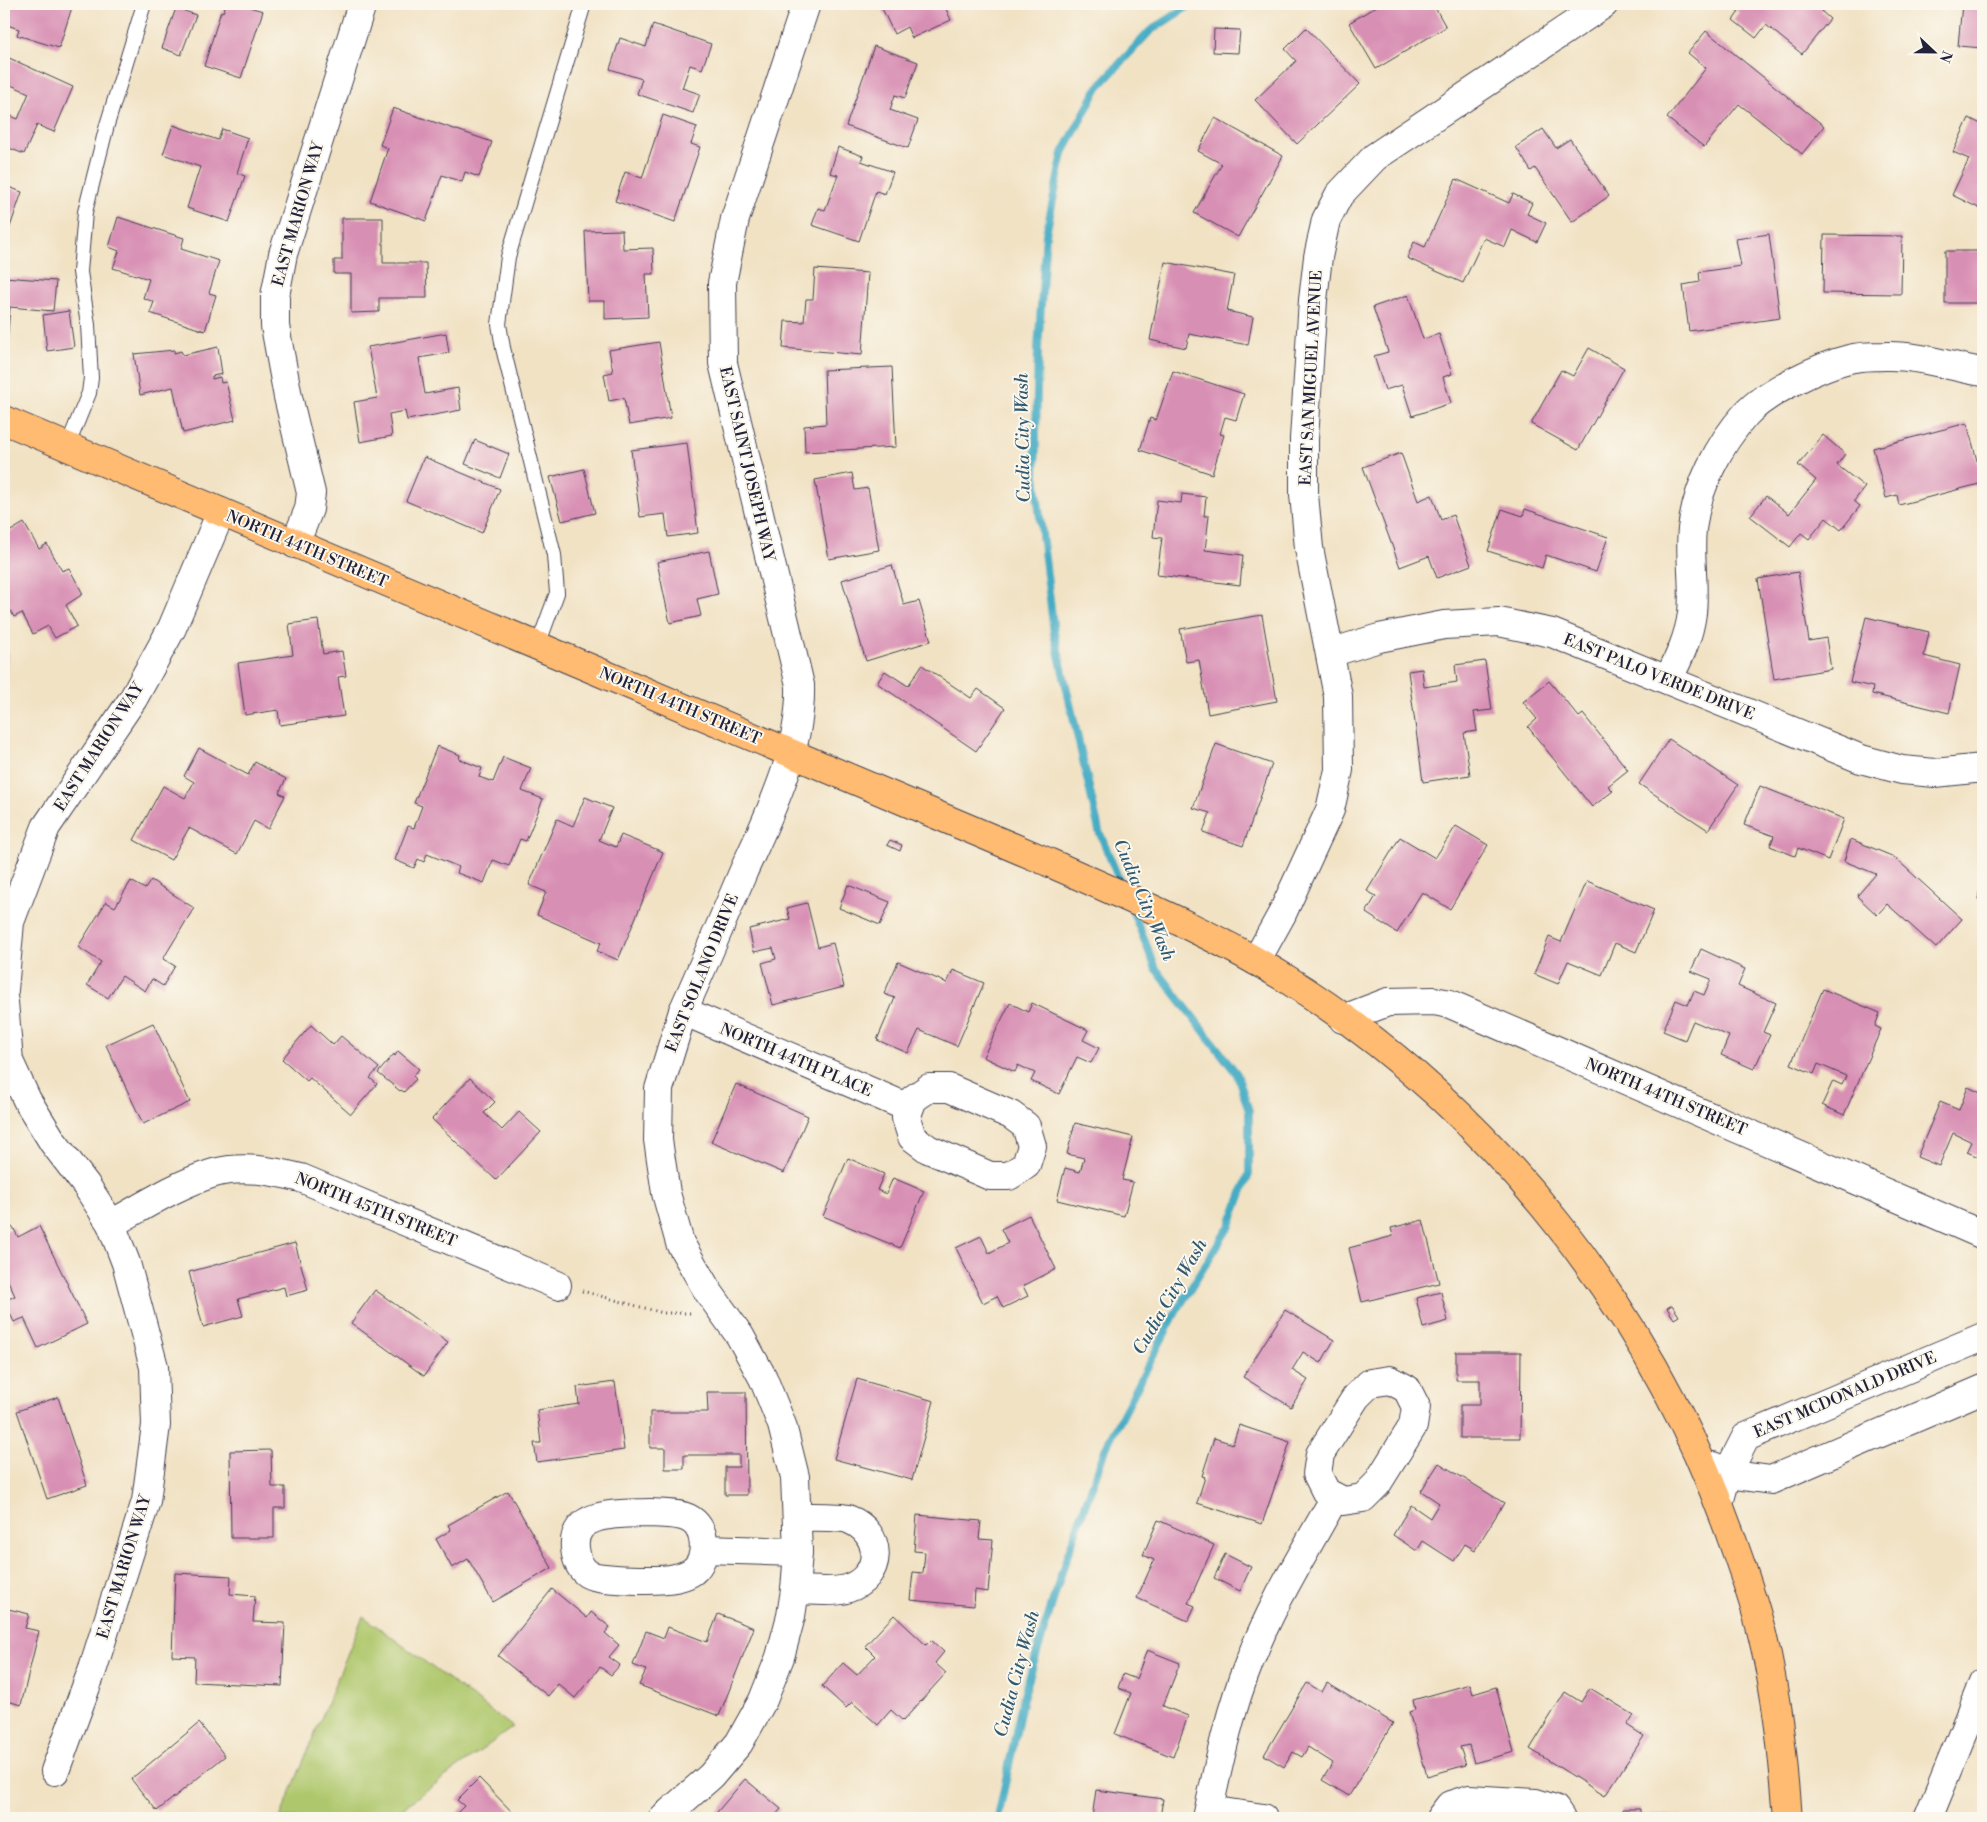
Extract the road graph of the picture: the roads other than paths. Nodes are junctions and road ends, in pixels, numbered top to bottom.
1 (144, 4) edge
2 (362, 4) edge
3 (584, 4) edge
4 (806, 4) edge
5 (1604, 4) edge
6 (1983, 372) edge
7 (4, 420) edge
8 (67, 447) junction
9 (220, 512) junction
10 (296, 544) junction
11 (538, 645) junction
12 (1330, 653) junction
13 (1668, 680) junction
14 (790, 753) junction
15 (1983, 768) edge
16 (1256, 961) junction
17 (4, 990) edge
18 (4, 1002) edge
19 (683, 1011) junction
20 (1343, 1019) junction
21 (6, 1062) edge
22 (910, 1108) dead end
23 (110, 1224) junction
24 (1983, 1235) edge
25 (557, 1285) road end
26 (1983, 1338) edge
27 (1983, 1389) edge
28 (1701, 1459) junction
29 (1727, 1474) junction
30 (1334, 1496) dead end
31 (1720, 1503) junction
32 (798, 1517) junction
33 (704, 1549) dead end
34 (798, 1552) junction
35 (795, 1590) junction
36 (1983, 1683) edge
37 (56, 1771) dead end
38 (1208, 1814) edge
39 (664, 1818) edge
40 (1263, 1818) edge
41 (1440, 1818) edge
42 (1561, 1818) edge
43 (1788, 1818) edge
44 (1928, 1818) edge

1 - 8 lane
2 - 10 street, EAST MARION WAY
3 - 11 lane
4 - 14 street, EAST SAINT JOSEPH WAY
5 - 12 street, EAST SAN MIGUEL AVENUE
6 - 13 street
7 - 8 main road, NORTH 44TH STREET
8 - 9 main road, NORTH 44TH STREET
9 - 10 main road, NORTH 44TH STREET
9 - 17 street, EAST MARION WAY
10 - 11 main road, NORTH 44TH STREET
11 - 14 main road, NORTH 44TH STREET
12 - 13 street, EAST PALO VERDE DRIVE
12 - 16 street, EAST SAN MIGUEL AVENUE
13 - 15 street, EAST PALO VERDE DRIVE
14 - 16 main road, NORTH 44TH STREET
14 - 19 street, EAST SOLANO DRIVE
16 - 20 main road, NORTH 44TH STREET
18 - 21 street, EAST MARION WAY
19 - 22 street, NORTH 44TH PLACE
19 - 32 street, EAST SOLANO DRIVE
20 - 24 street, NORTH 44TH STREET
20 - 28 main road, NORTH 44TH STREET
21 - 23 street, EAST MARION WAY
23 - 25 street, NORTH 45TH STREET
23 - 37 street, EAST MARION WAY
26 - 29 street, EAST MCDONALD DRIVE
27 - 29 street
28 - 29 street
28 - 31 main road
29 - 31 street, EAST MCDONALD DRIVE
30 - 38 street
31 - 43 main road
32 - 34 street, EAST SOLANO DRIVE
32 - 35 street
33 - 34 street
34 - 35 street, EAST SOLANO DRIVE
35 - 39 street, EAST SOLANO DRIVE
36 - 44 street
38 - 40 street
41 - 42 street

